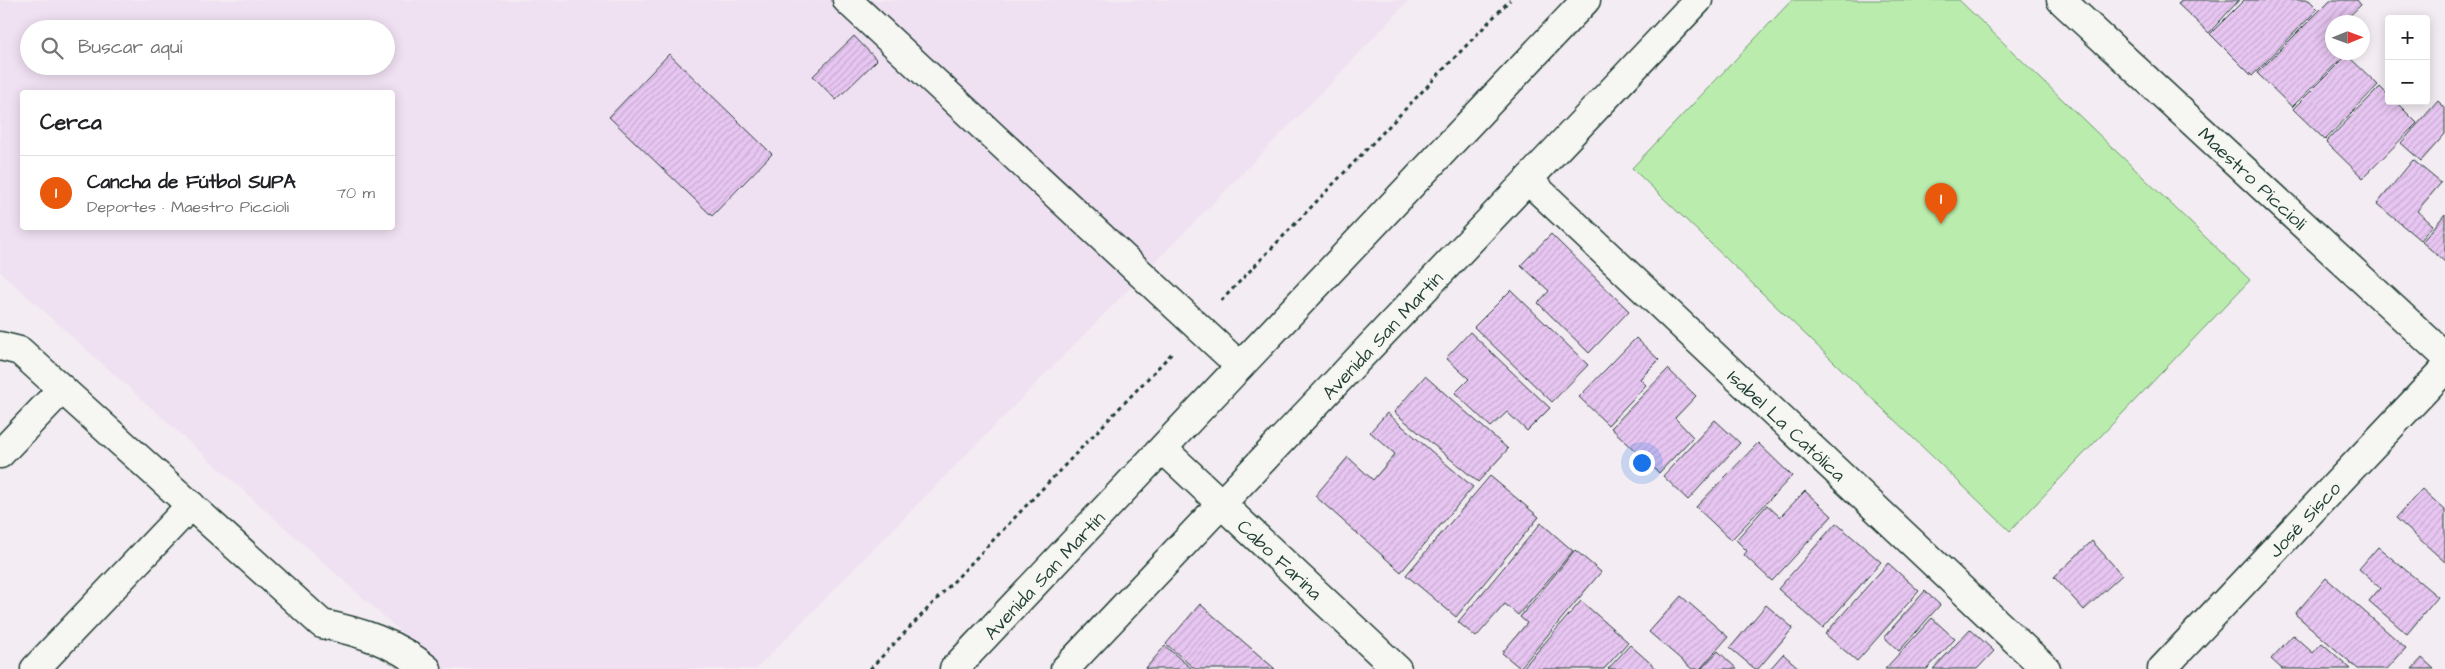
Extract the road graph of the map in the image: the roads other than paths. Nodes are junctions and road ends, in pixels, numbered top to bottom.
1 (847, 0) edge
2 (1586, 0) edge
3 (1698, 0) edge
4 (2061, 0) edge
5 (1528, 180) junction
6 (0, 346) edge
7 (2445, 356) edge
8 (1240, 366) junction
9 (2445, 368) edge
10 (62, 389) junction
11 (1163, 448) junction
12 (0, 454) edge
13 (1222, 504) junction
14 (191, 505) junction
15 (35, 669) edge
16 (427, 669) edge
17 (954, 669) edge
18 (1065, 669) edge
19 (1397, 669) edge
20 (2046, 669) edge
21 (2162, 669) edge

1 - 8 street
2 - 8 street, Avenida San Martín
3 - 5 street, Avenida San Martín
4 - 7 street, Maestro Piccioli
5 - 13 street, Avenida San Martín
5 - 20 street, Isabel La Católica
6 - 10 street
8 - 11 street, Avenida San Martín
9 - 21 street, José Sisco
10 - 12 street
10 - 14 street
11 - 13 street, Cabo Farina
11 - 17 street, Avenida San Martín
13 - 18 street, Avenida San Martín
13 - 19 street, Cabo Farina
14 - 15 street
14 - 16 street

